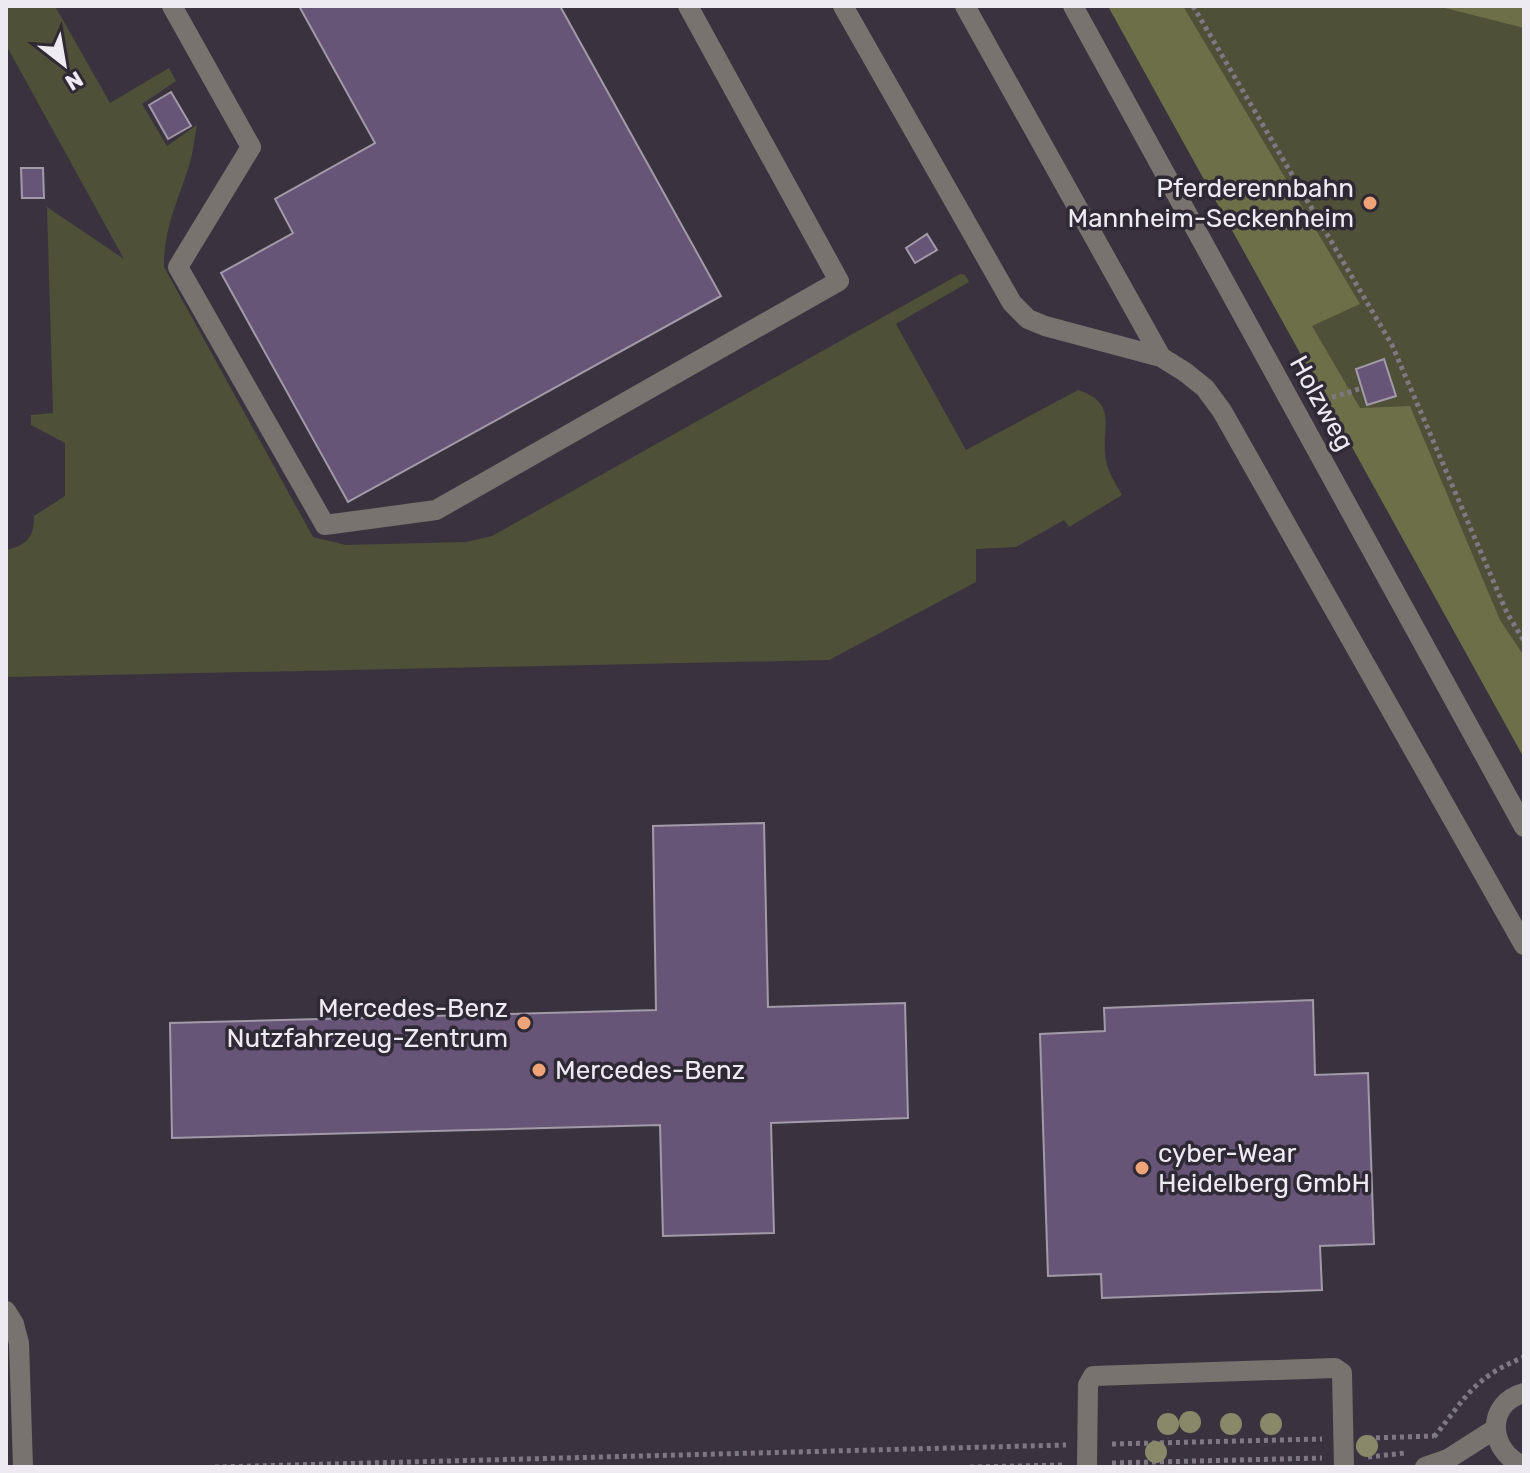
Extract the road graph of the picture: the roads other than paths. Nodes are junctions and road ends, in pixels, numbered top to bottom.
1 (172, 6) edge
2 (688, 6) edge
3 (843, 6) edge
4 (965, 6) edge
5 (1073, 6) edge
6 (1161, 357) junction
7 (1524, 827) edge
8 (1524, 945) edge
9 (6, 1311) edge
10 (1524, 1393) edge
11 (1495, 1429) junction
12 (1344, 1454) edge
13 (1087, 1459) edge
14 (1419, 1459) edge
15 (1511, 1465) edge
16 (23, 1467) edge

1 - 2 street
3 - 6 street
4 - 6 street
5 - 7 street, Holzweg
6 - 8 street
9 - 16 street
10 - 11 street
11 - 14 street
11 - 15 street
12 - 13 street

